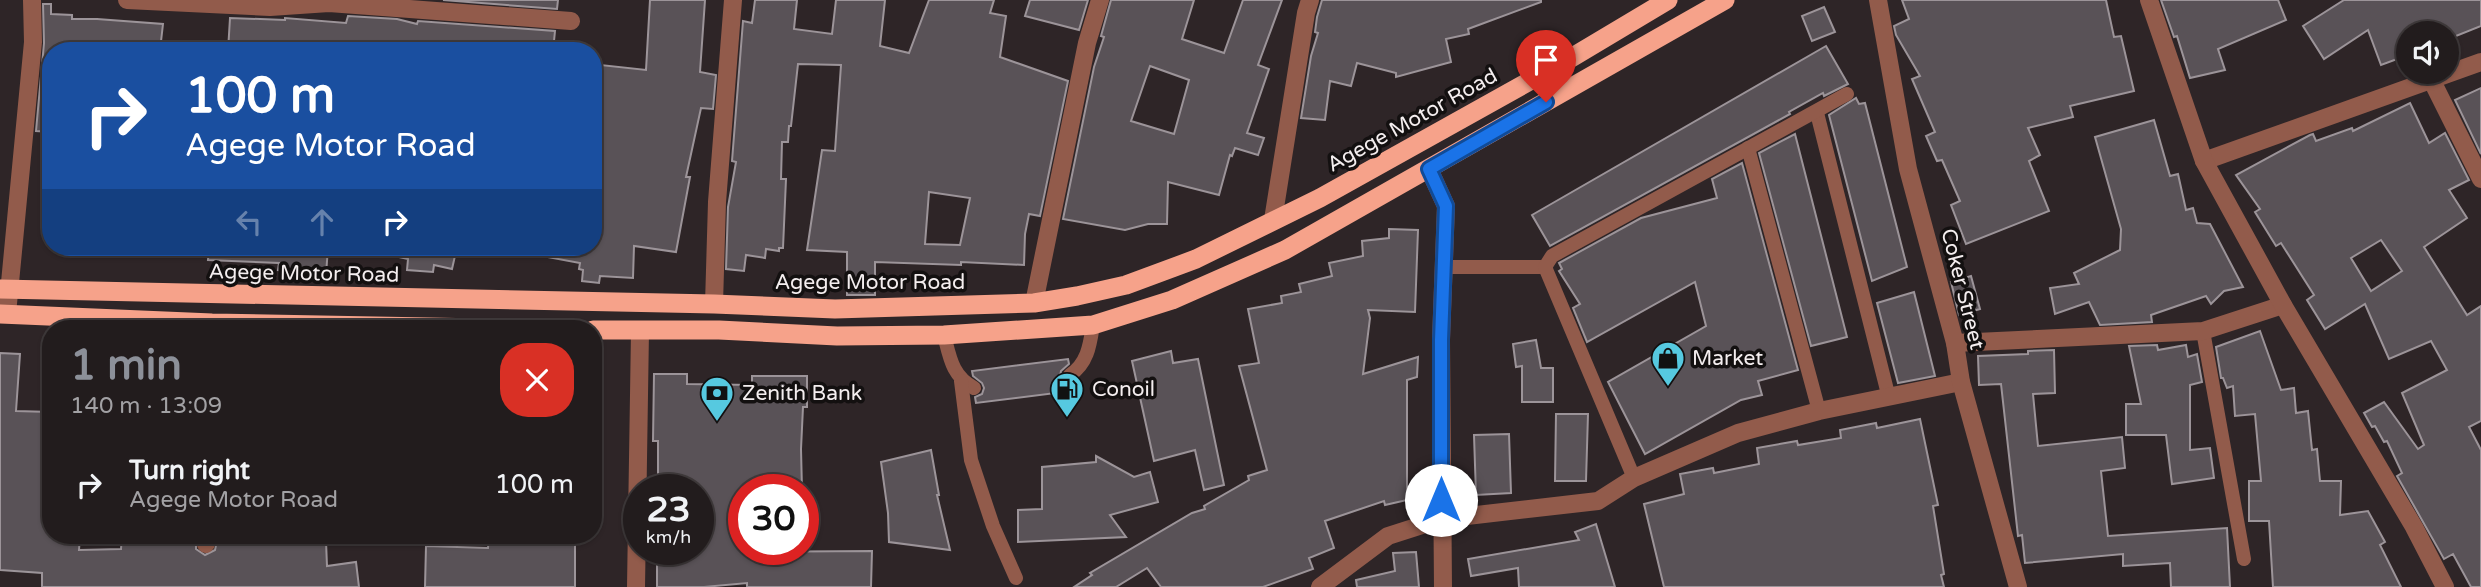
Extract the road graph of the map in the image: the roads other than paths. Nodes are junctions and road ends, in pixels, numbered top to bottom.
1 (32, 0) edge
2 (127, 0) edge
3 (733, 0) edge
4 (1100, 0) edge
5 (1310, 0) edge
6 (1668, 0) edge
7 (1725, 0) edge
8 (1878, 0) edge
9 (2149, 0) edge
10 (271, 3) edge
11 (431, 5) edge
12 (571, 21) dead end
13 (2481, 62) edge
14 (2459, 69) edge
15 (2417, 84) edge
16 (2434, 84) edge
17 (1847, 94) dead end
18 (1817, 113) junction
19 (1748, 148) junction
20 (2204, 161) junction
21 (1429, 169) junction
22 (2481, 179) edge
23 (1273, 220) junction
24 (1444, 267) junction
25 (1545, 267) junction
26 (4, 289) edge
27 (1034, 303) junction
28 (714, 304) junction
29 (2283, 305) junction
30 (4, 314) edge
31 (108, 320) edge
32 (1093, 325) junction
33 (602, 330) edge
34 (640, 331) junction
35 (2203, 331) junction
36 (944, 335) junction
37 (1955, 343) junction
38 (1070, 375) dead end
39 (1962, 382) junction
40 (1889, 398) junction
41 (1819, 411) junction
42 (1634, 478) junction
43 (1441, 519) junction
44 (2244, 559) dead end
45 (1016, 578) dead end
46 (636, 587) edge
47 (1320, 587) edge
48 (1443, 587) edge
49 (2018, 587) edge
50 (2445, 587) edge

1 - 26 street
2 - 10 street
3 - 28 street
4 - 27 street
5 - 23 street
6 - 23 highway, Agege Motor Road
7 - 21 highway
8 - 37 street, Coker Street
9 - 20 street
10 - 11 street
11 - 12 street
13 - 14 street
15 - 20 street
16 - 22 street
17 - 18 lane
18 - 19 lane
18 - 40 lane
19 - 25 lane
19 - 41 lane
20 - 29 street
21 - 24 street
21 - 32 highway
23 - 27 highway, Agege Motor Road
24 - 25 lane
24 - 43 street
25 - 42 lane
26 - 28 highway, Agege Motor Road
26 - 30 street
27 - 28 highway, Agege Motor Road
29 - 35 street
29 - 50 street
30 - 31 highway
32 - 36 highway
32 - 38 lane
33 - 34 highway
34 - 36 highway
34 - 46 street
35 - 37 street
35 - 44 lane
36 - 45 lane
37 - 39 street, Coker Street
39 - 40 street
39 - 49 street, Coker Street
40 - 41 street
41 - 42 street
42 - 43 street
43 - 47 street
43 - 48 street

